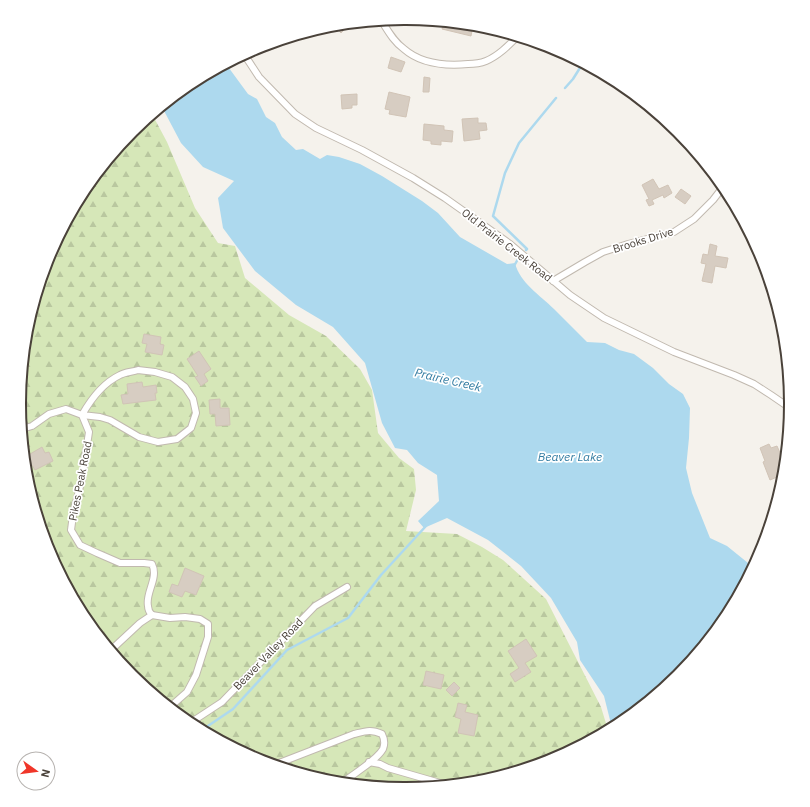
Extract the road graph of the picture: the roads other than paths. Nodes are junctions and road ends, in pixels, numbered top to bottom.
1 (385, 26) edge
2 (513, 41) edge
3 (248, 60) edge
4 (719, 192) edge
5 (553, 281) junction
6 (784, 404) edge
7 (82, 415) junction
8 (27, 428) edge
9 (347, 587) dead end
10 (152, 616) junction
11 (115, 646) edge
12 (174, 703) edge
13 (196, 719) edge
14 (282, 762) edge
15 (369, 762) junction
16 (349, 778) edge
17 (432, 781) edge

1 - 2 street
3 - 5 street, Old Prairie Creek Road
4 - 5 street, Brooks Drive
5 - 6 street, Old Prairie Creek Road
7 - 7 street
7 - 8 street
7 - 10 street, Pikes Peak Road
9 - 13 street, Beaver Valley Road
10 - 11 street
10 - 12 street
14 - 15 street
15 - 16 street
15 - 17 street

